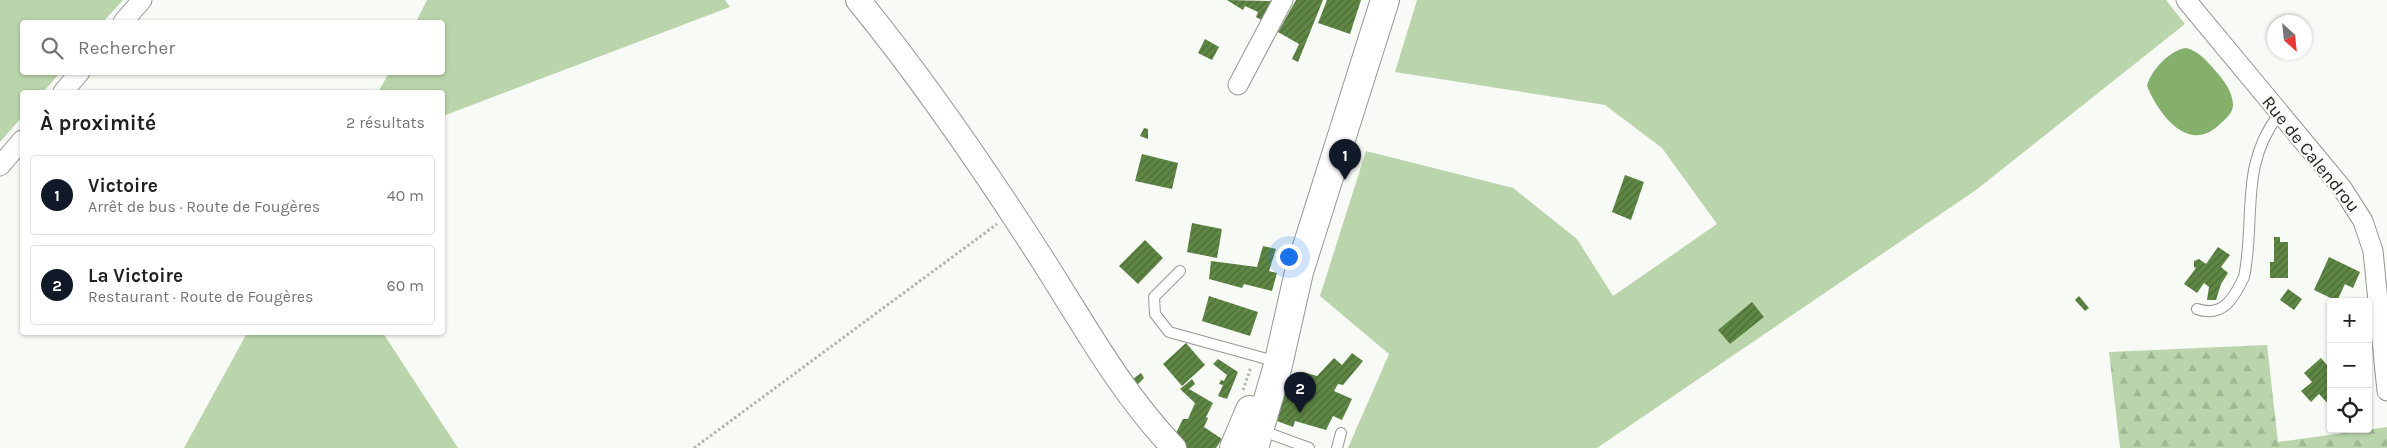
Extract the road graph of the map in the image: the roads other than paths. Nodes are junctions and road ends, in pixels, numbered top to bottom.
1 (142, 0) edge
2 (858, 0) edge
3 (1282, 0) edge
4 (1385, 0) edge
5 (2186, 0) edge
6 (125, 20) edge
7 (77, 75) edge
8 (1238, 85) dead end
9 (65, 90) edge
10 (2279, 114) junction
11 (20, 142) edge
12 (0, 166) edge
13 (1180, 271) dead end
14 (1293, 296) junction
15 (2197, 309) dead end
16 (1267, 358) junction
17 (2387, 392) edge
18 (1342, 433) dead end
19 (1248, 438) edge
20 (1174, 448) edge
21 (1309, 448) edge
22 (1337, 448) edge

1 - 6 street
2 - 20 street
3 - 8 street
4 - 14 main road
5 - 10 street, Rue de Calendrou
7 - 9 street
10 - 15 lane
10 - 17 street, Rue de Calendrou
11 - 12 street
13 - 16 lane
14 - 16 main road
14 - 19 main road
16 - 19 main road
18 - 22 lane
19 - 21 lane

